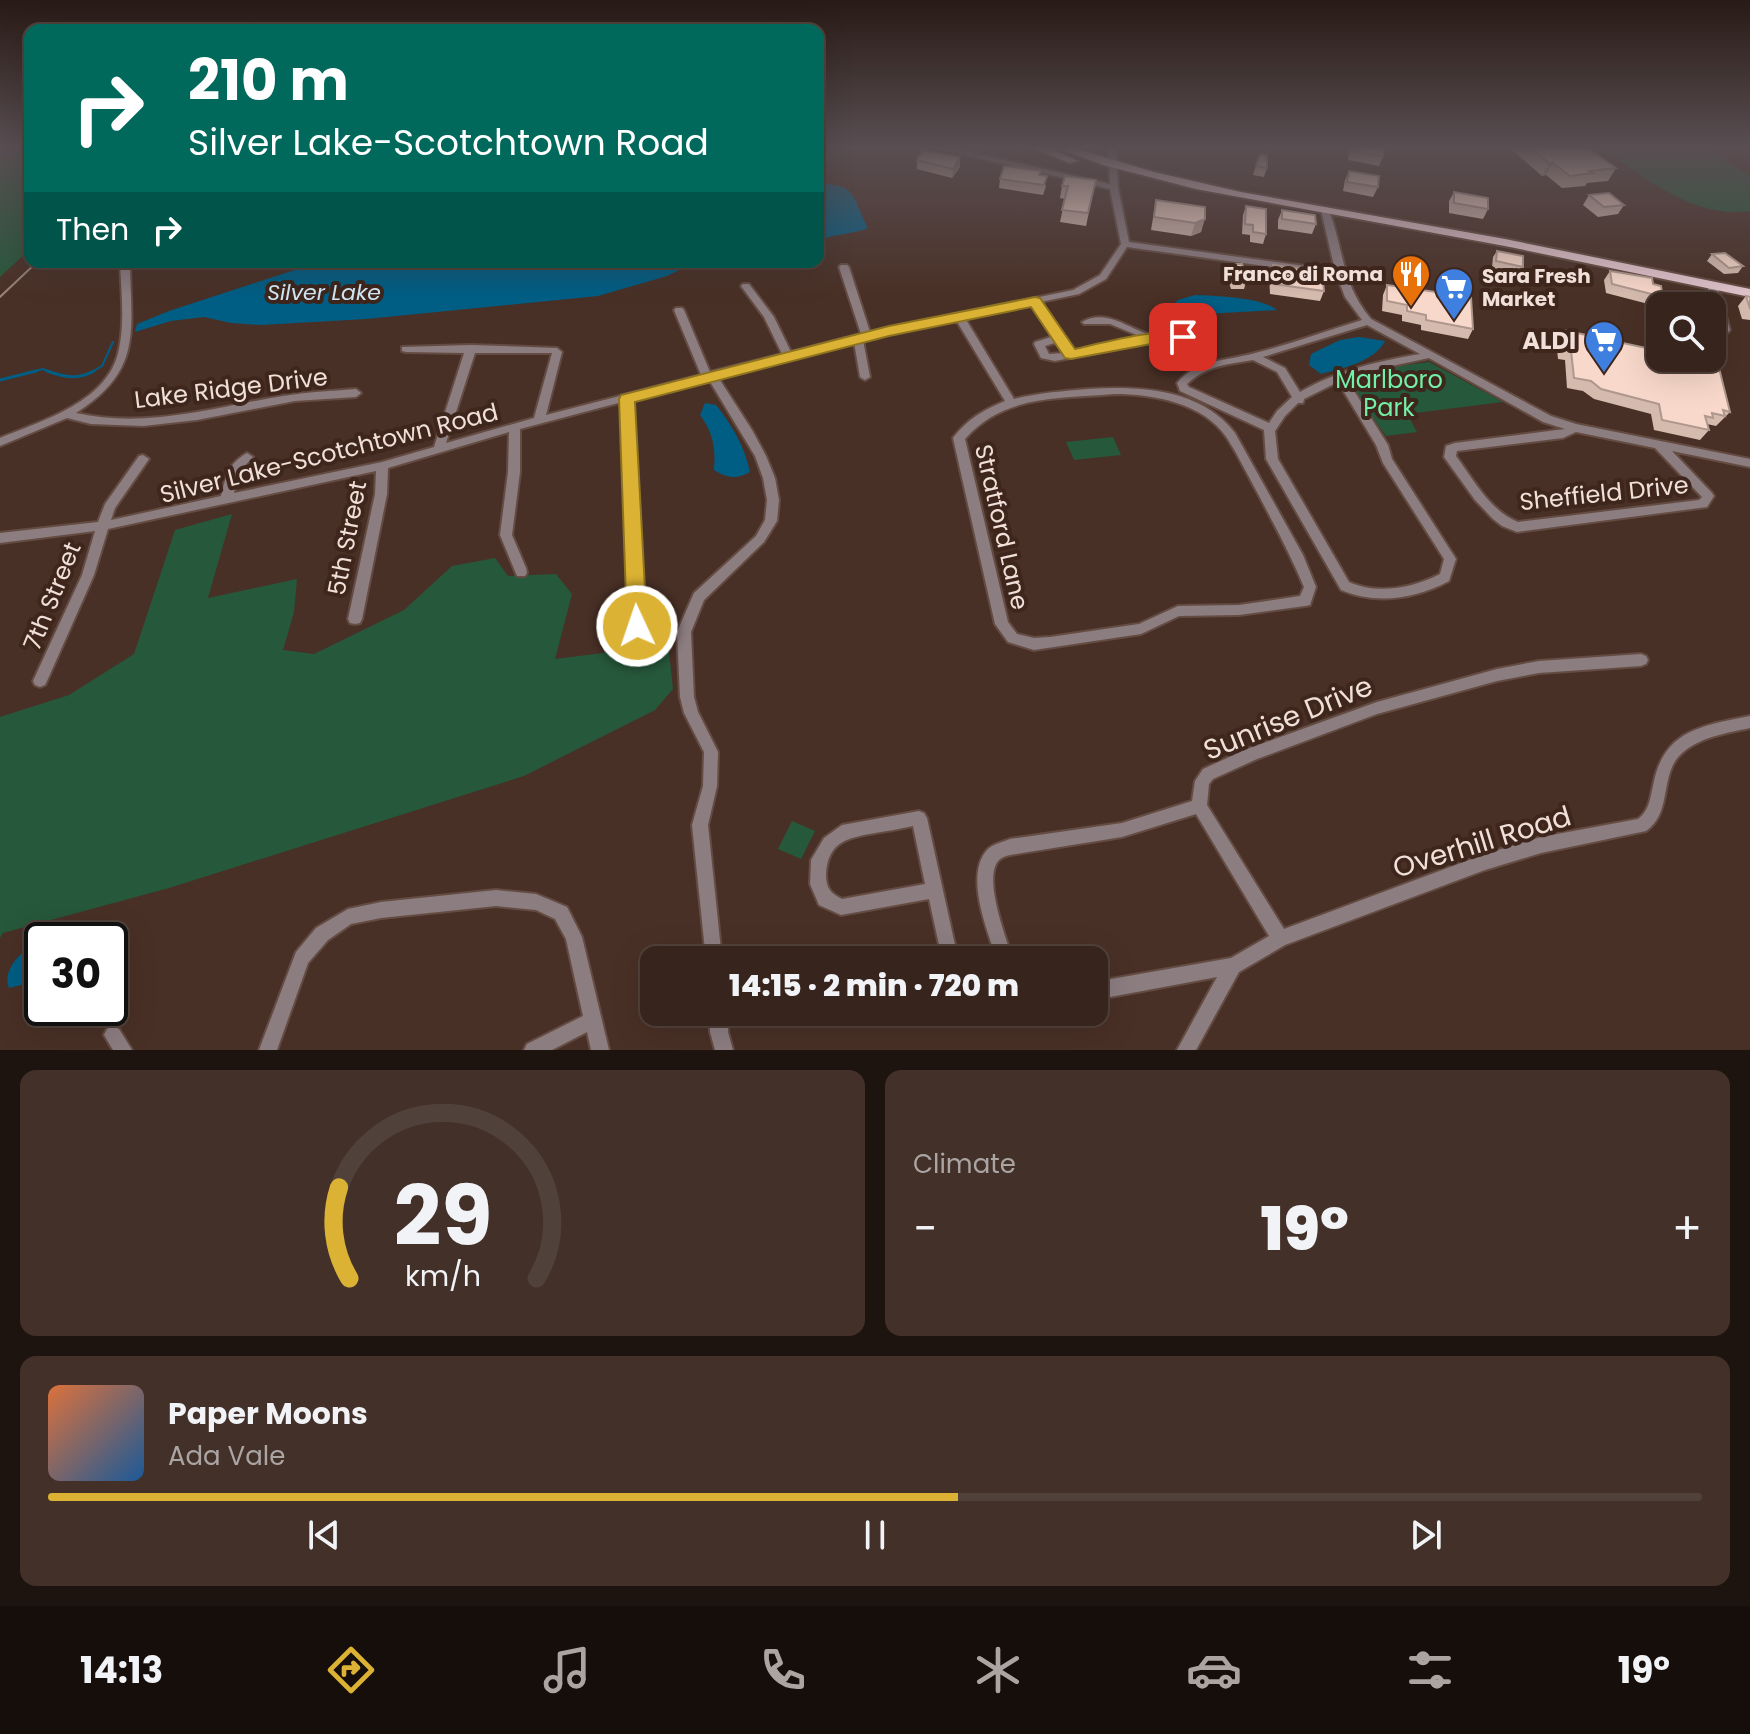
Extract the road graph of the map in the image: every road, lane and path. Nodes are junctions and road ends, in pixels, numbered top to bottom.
1 (1116, 197) edge
2 (1208, 197) edge
3 (1326, 214) junction
4 (1125, 244) junction
5 (844, 267) dead end
6 (125, 268) edge
7 (1341, 274) junction
8 (1712, 285) junction
9 (746, 286) dead end
10 (1714, 292) edge
11 (1750, 293) edge
12 (1035, 301) junction
13 (679, 310) dead end
14 (959, 317) junction
15 (1368, 321) junction
16 (1087, 322) dead end
17 (862, 337) junction
18 (1183, 337) dead end
19 (1059, 338) junction
20 (1155, 339) junction
21 (471, 348) junction
22 (406, 349) dead end
23 (1071, 354) junction
24 (1430, 355) junction
25 (788, 357) junction
26 (1254, 357) junction
27 (709, 376) junction
28 (865, 377) dead end
29 (1340, 377) junction
30 (356, 393) dead end
31 (627, 399) junction
32 (1299, 400) junction
33 (1011, 402) junction
34 (65, 414) junction
35 (539, 420) junction
36 (515, 428) junction
37 (1270, 428) junction
38 (1575, 428) junction
39 (0, 442) edge
40 (1658, 444) junction
41 (439, 448) junction
42 (247, 457) dead end
43 (143, 459) dead end
44 (1750, 463) edge
45 (382, 466) junction
46 (227, 497) junction
47 (102, 526) junction
48 (0, 538) edge
49 (521, 573) dead end
50 (355, 619) dead end
51 (637, 626) dead end
52 (1641, 660) dead end
53 (40, 681) dead end
54 (1750, 722) edge
55 (1199, 806) junction
56 (934, 890) junction
57 (1280, 939) junction
58 (713, 946) edge
59 (947, 946) edge
60 (1001, 946) edge
61 (1233, 966) junction
62 (1108, 988) edge
63 (591, 1021) junction
64 (719, 1026) edge
65 (268, 1050) edge
66 (533, 1050) edge
67 (600, 1050) edge
68 (724, 1050) edge
69 (1186, 1050) edge

1 - 4 street
2 - 3 main road
3 - 7 street
3 - 8 main road
4 - 7 street
4 - 12 street, Silver Lake-Scotchtown Road
5 - 17 street
6 - 34 street
7 - 15 street
8 - 10 street
8 - 11 main road
9 - 25 street
12 - 14 street, Silver Lake-Scotchtown Road
12 - 19 street
13 - 27 street
14 - 17 street, Silver Lake-Scotchtown Road
14 - 33 street
15 - 24 street
15 - 26 street
16 - 20 street
17 - 25 street, Silver Lake-Scotchtown Road
17 - 28 street
18 - 20 street
19 - 23 street
19 - 23 street
20 - 23 street
21 - 22 street
21 - 35 street
21 - 41 street
24 - 29 street
24 - 38 street
25 - 27 street, Silver Lake-Scotchtown Road
26 - 32 street
26 - 37 street
27 - 31 street, Silver Lake-Scotchtown Road
27 - 58 street
29 - 32 street
29 - 37 street
30 - 34 street, Lake Ridge Drive
31 - 35 street, Silver Lake-Scotchtown Road
31 - 51 street
32 - 37 street
33 - 33 street, Stratford Lane
34 - 39 street
35 - 36 street, Silver Lake-Scotchtown Road
36 - 41 street, Silver Lake-Scotchtown Road
36 - 49 street
38 - 40 street
38 - 40 street, Sheffield Drive
40 - 44 street
41 - 45 street, Silver Lake-Scotchtown Road
42 - 46 street
43 - 47 street, 7th Street
45 - 46 street, Silver Lake-Scotchtown Road
45 - 50 street, 5th Street
46 - 47 street, Silver Lake-Scotchtown Road
47 - 48 street, Silver Lake-Scotchtown Road
47 - 53 street, 7th Street
52 - 55 street, Sunrise Drive
54 - 57 street, Overhill Road
55 - 57 street
55 - 60 street
56 - 56 street
56 - 59 street
57 - 61 street, Overhill Road
61 - 62 street
61 - 69 street
63 - 65 street
63 - 66 street
63 - 67 street
64 - 68 street

